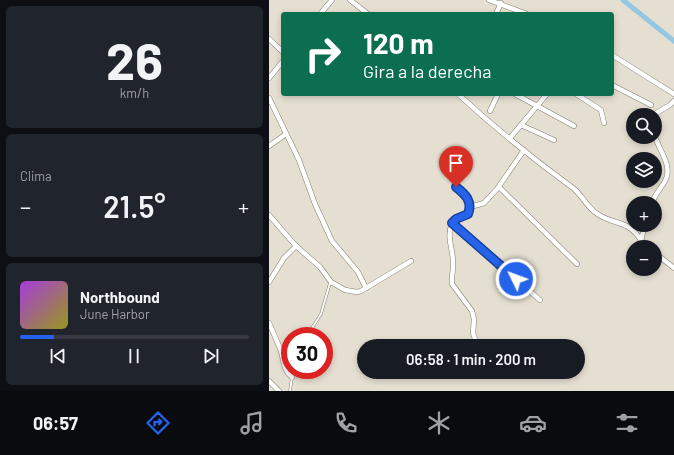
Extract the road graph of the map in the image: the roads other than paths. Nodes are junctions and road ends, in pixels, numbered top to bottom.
1 (332, 0) edge
2 (350, 0) edge
3 (489, 0) edge
4 (501, 3) junction
5 (322, 12) edge
6 (365, 12) edge
7 (497, 12) edge
8 (522, 12) edge
9 (269, 39) edge
10 (281, 50) edge
11 (614, 56) edge
12 (281, 64) edge
13 (269, 78) edge
14 (614, 86) edge
15 (674, 94) edge
16 (460, 96) edge
17 (498, 96) edge
18 (519, 96) edge
19 (545, 96) edge
20 (581, 96) edge
21 (269, 98) edge
22 (674, 101) edge
23 (651, 105) dead end
24 (537, 106) junction
25 (662, 110) edge
26 (490, 111) dead end
27 (603, 123) dead end
28 (521, 125) junction
29 (574, 126) dead end
30 (286, 134) junction
31 (510, 138) junction
32 (554, 140) dead end
33 (658, 144) edge
34 (269, 146) edge
35 (524, 150) junction
36 (456, 187) dead end
37 (499, 187) junction
38 (655, 196) edge
39 (470, 207) junction
40 (269, 215) edge
41 (452, 223) junction
42 (643, 232) edge
43 (641, 240) joint
44 (297, 246) junction
45 (662, 259) edge
46 (411, 261) dead end
47 (577, 264) dead end
48 (674, 268) edge
49 (269, 282) edge
50 (331, 282) junction
51 (366, 288) junction
52 (540, 300) dead end
53 (269, 323) edge
54 (313, 327) edge
55 (475, 339) edge
56 (281, 352) edge
57 (292, 379) edge
58 (269, 381) edge
59 (279, 391) edge
60 (290, 391) edge

1 - 5 street
2 - 6 street
3 - 4 street
4 - 7 street
4 - 8 street
9 - 10 street
11 - 15 street
12 - 13 street
14 - 23 street
16 - 31 street
17 - 26 street
18 - 24 street
19 - 24 street
20 - 27 street
21 - 30 street
22 - 25 street
24 - 28 street
24 - 29 street
28 - 31 street
28 - 32 street
30 - 34 street
30 - 51 street
31 - 35 street
33 - 38 street
35 - 37 street
35 - 43 street
36 - 39 street
37 - 39 street
37 - 47 street
39 - 41 street
40 - 44 street
41 - 52 street
41 - 55 street
42 - 43 street
44 - 49 street
44 - 50 street
45 - 48 street
46 - 51 street
50 - 51 street
50 - 54 lane
53 - 56 street
57 - 60 lane
58 - 59 street

